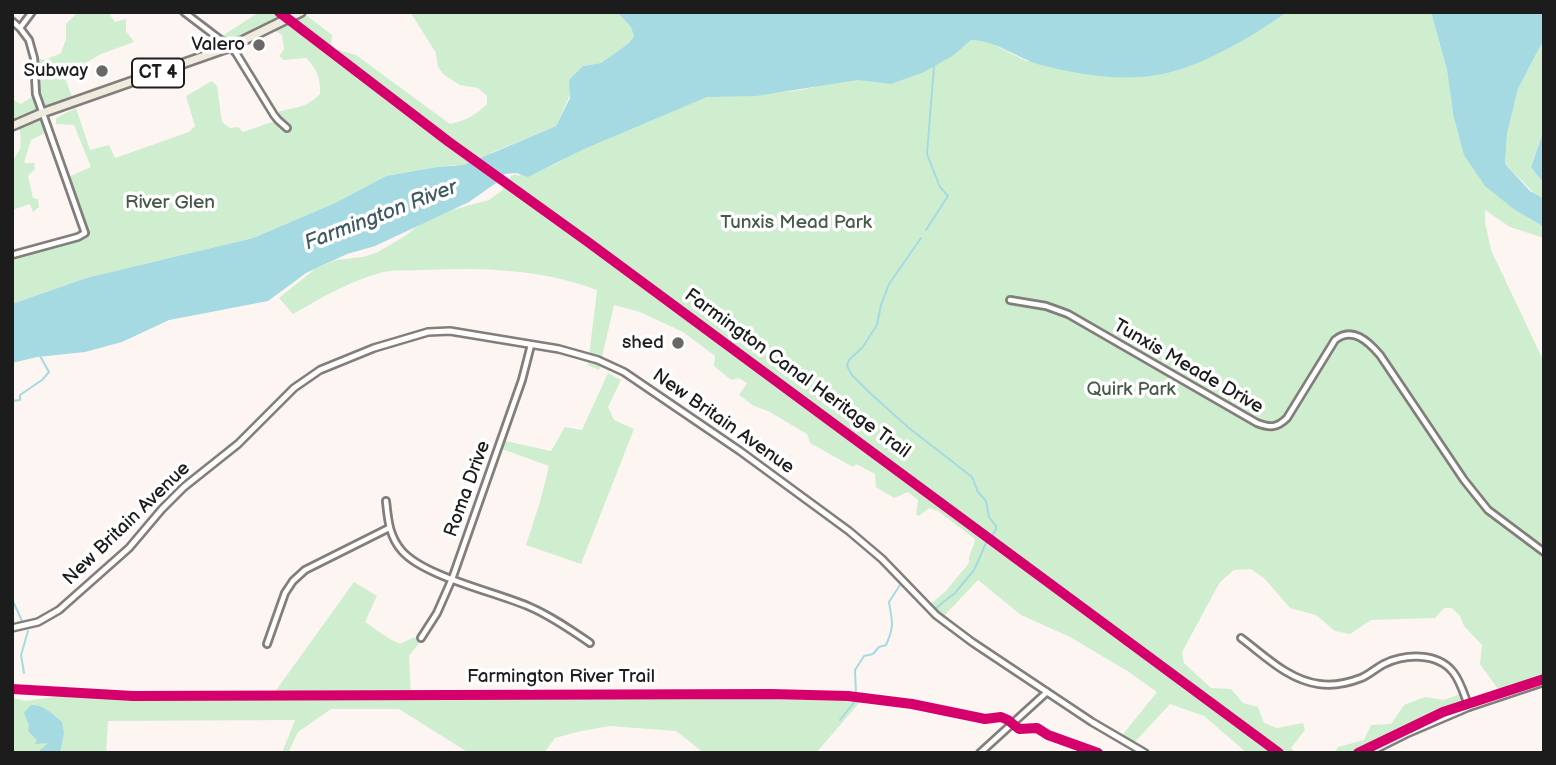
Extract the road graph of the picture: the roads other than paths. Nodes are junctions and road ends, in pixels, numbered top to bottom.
1 (32, 12) edge
2 (184, 12) edge
3 (300, 12) edge
4 (12, 21) edge
5 (20, 28) junction
6 (230, 47) junction
7 (42, 113) junction
8 (12, 126) edge
9 (288, 128) dead end
10 (12, 255) edge
11 (1010, 300) dead end
12 (531, 345) junction
13 (386, 501) dead end
14 (388, 528) junction
15 (1544, 552) edge
16 (452, 579) junction
17 (12, 628) edge
18 (421, 638) dead end
19 (1241, 638) dead end
20 (590, 643) dead end
21 (267, 644) dead end
22 (1544, 682) edge
23 (1047, 692) junction
24 (1468, 707) junction
25 (1369, 752) edge
26 (980, 753) edge
27 (1145, 753) edge

1 - 5 street
2 - 6 street
3 - 6 main road, CT 4
4 - 5 street
5 - 7 street
6 - 7 main road, CT 4
6 - 9 street
7 - 8 main road, CT 4
7 - 10 street
11 - 15 street, Tunxis Meade Drive
12 - 16 street, Roma Drive
12 - 17 street, New Britain Avenue
12 - 23 street, New Britain Avenue
13 - 14 street
14 - 16 street
14 - 21 street
16 - 18 street, Roma Drive
16 - 20 street
19 - 24 street
22 - 24 street
23 - 26 street
23 - 27 street, New Britain Avenue
24 - 25 street

